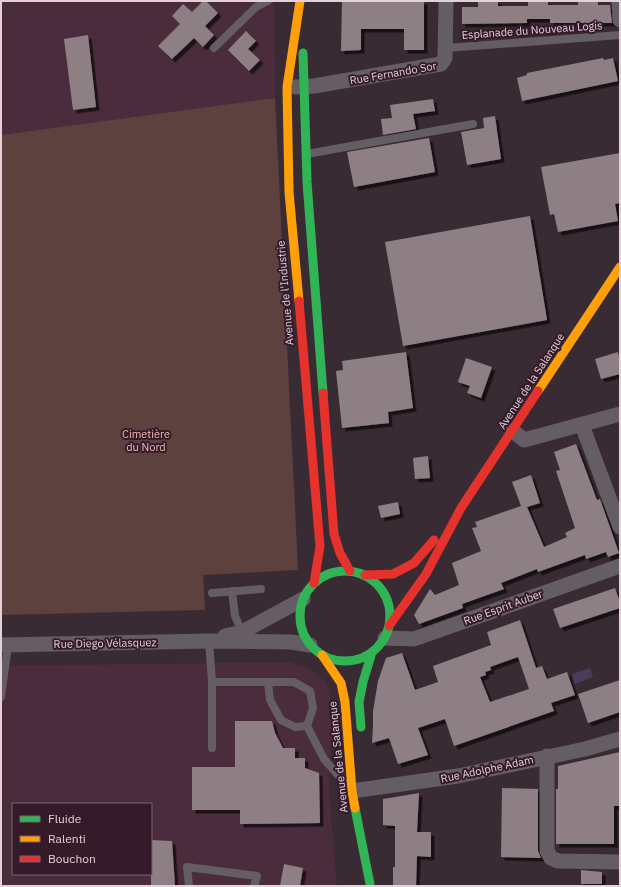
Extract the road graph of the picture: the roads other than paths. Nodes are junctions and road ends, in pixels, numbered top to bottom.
1 (268, 1) edge
2 (301, 1) edge
3 (446, 1) edge
4 (619, 1) edge
5 (620, 20) edge
6 (620, 35) edge
7 (214, 48) dead end
8 (446, 48) junction
9 (304, 86) junction
10 (287, 87) junction
11 (473, 124) dead end
12 (297, 155) junction
13 (313, 256) junction
14 (294, 257) junction
15 (620, 267) edge
16 (620, 414) edge
17 (582, 425) junction
18 (513, 431) junction
19 (461, 508) junction
20 (620, 526) edge
21 (620, 566) edge
22 (350, 571) junction
23 (365, 575) junction
24 (314, 583) junction
25 (261, 589) dead end
26 (232, 591) junction
27 (212, 593) dead end
28 (303, 599) junction
29 (242, 632) junction
30 (387, 632) junction
31 (208, 641) junction
32 (4, 645) edge
33 (310, 645) junction
34 (372, 652) junction
35 (322, 655) junction
36 (212, 682) junction
37 (268, 682) junction
38 (1, 697) edge
39 (307, 726) junction
40 (361, 733) dead end
41 (620, 740) edge
42 (212, 748) dead end
43 (547, 756) junction
44 (361, 790) junction
45 (365, 810) dead end
46 (620, 862) edge
47 (370, 885) edge
48 (189, 886) edge
49 (254, 886) edge

1 - 7 lane
2 - 9 street, Avenue de l'Industrie
2 - 10 street, Avenue de l'Industrie
3 - 8 street, Rue Fernando Sor
4 - 5 street
6 - 8 lane, Esplanade du Nouveau Logis
8 - 9 street, Rue Fernando Sor
9 - 10 street
9 - 12 street, Avenue de l'Industrie
10 - 12 street, Avenue de l'Industrie
11 - 12 lane
12 - 13 street, Avenue de l'Industrie
12 - 14 street, Avenue de l'Industrie
13 - 14 street
13 - 22 street, Avenue de l'Industrie
14 - 24 street, Avenue de l'Industrie
15 - 18 street, Avenue de la Salanque
16 - 17 street
17 - 18 street
17 - 20 street
18 - 19 street, Avenue de la Salanque
19 - 23 street, Avenue de la Salanque
19 - 30 street, Avenue de la Salanque
21 - 30 street, Rue Esprit Auber
22 - 23 street
22 - 24 street
23 - 30 street
24 - 28 street
25 - 26 lane
26 - 27 lane
26 - 29 lane
28 - 29 street, Rue Diego Vélasquez
28 - 33 street
29 - 31 street, Rue Diego Vélasquez
30 - 34 street
31 - 32 street, Rue Diego Vélasquez
31 - 33 street, Rue Diego Vélasquez
31 - 36 lane
32 - 38 lane
33 - 35 street
34 - 35 street
34 - 40 street
35 - 44 street, Avenue de la Salanque
36 - 37 lane
36 - 42 lane
37 - 39 lane
37 - 39 lane
39 - 44 lane
41 - 43 street, Rue Adolphe Adam
43 - 44 street, Rue Adolphe Adam
43 - 46 street
44 - 47 street, Avenue de la Salanque
45 - 47 street, Avenue de la Salanque
48 - 49 lane

